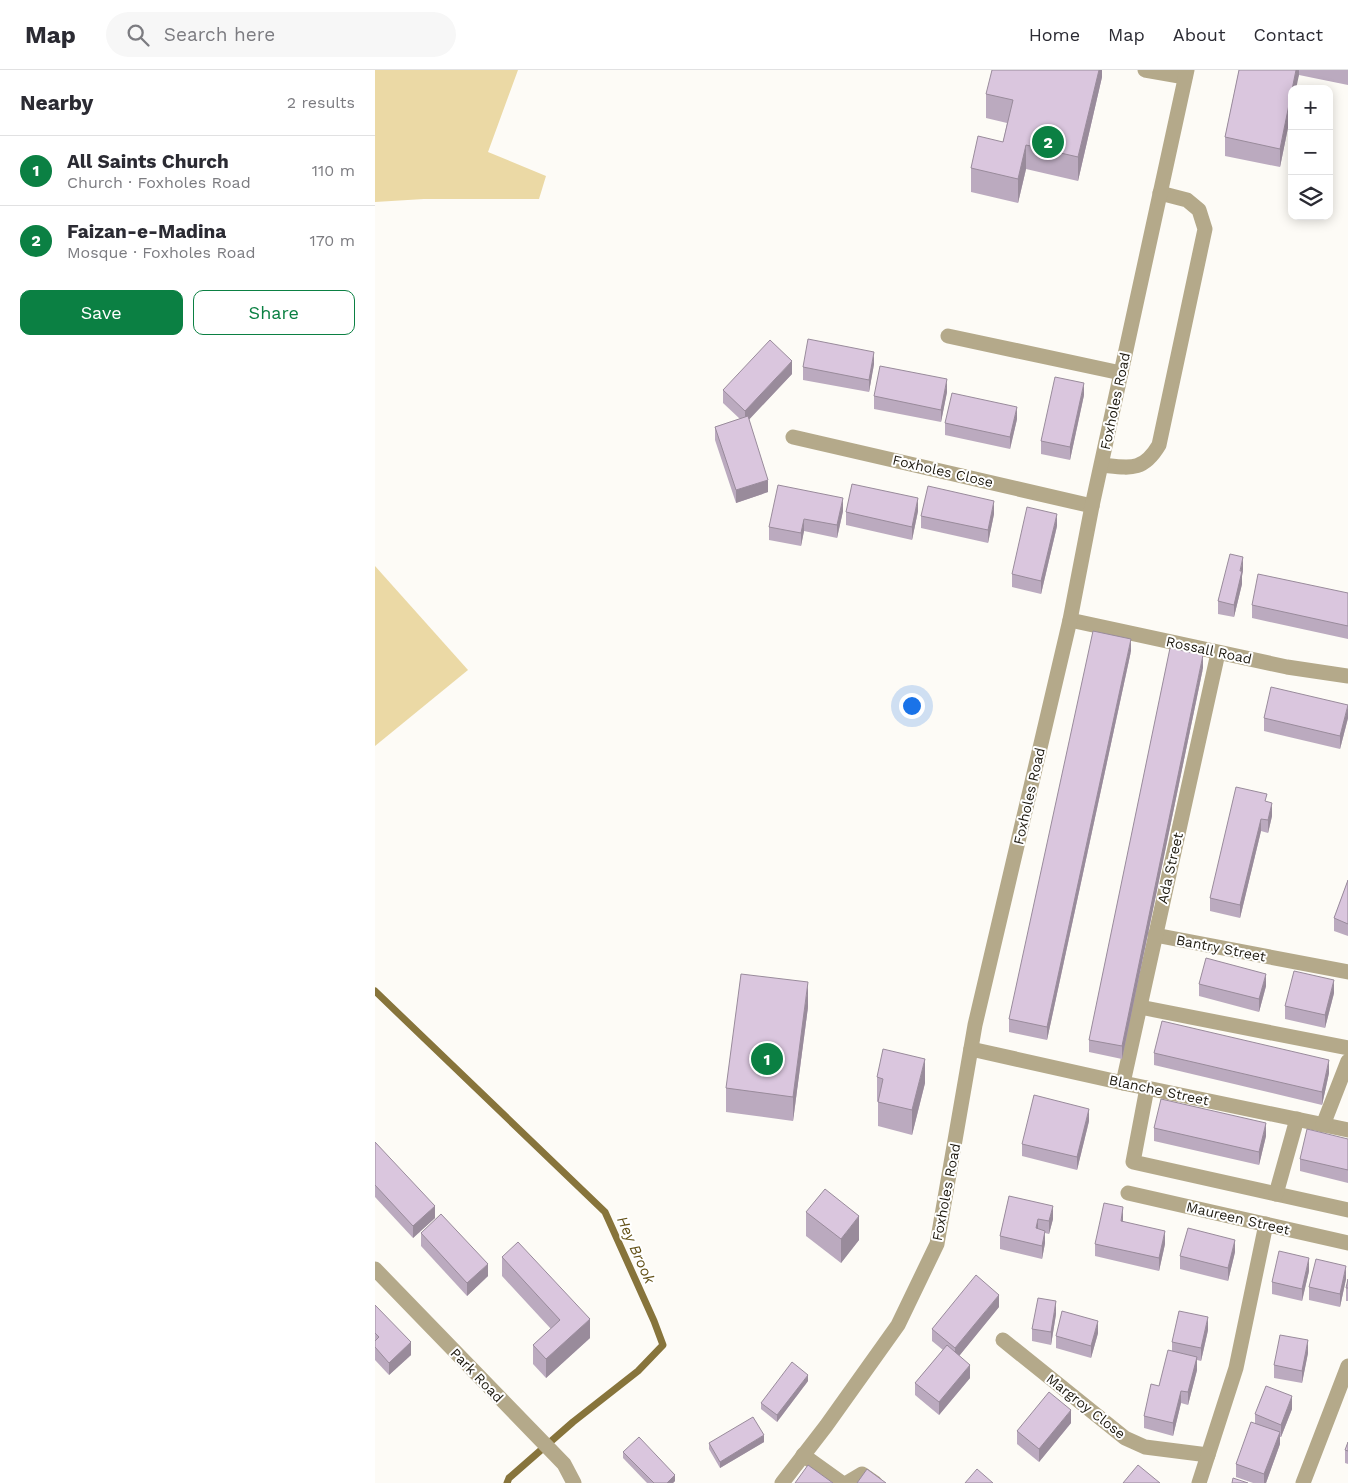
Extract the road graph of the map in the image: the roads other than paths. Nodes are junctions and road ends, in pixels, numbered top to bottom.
1 (1145, 70) edge
2 (1186, 73) edge
3 (1159, 193) junction
4 (948, 336) dead end
5 (1121, 373) junction
6 (793, 437) dead end
7 (1102, 465) junction
8 (1092, 506) junction
9 (1070, 620) junction
10 (1218, 653) junction
11 (1348, 676) edge
12 (1155, 935) junction
13 (1348, 972) edge
14 (1139, 1007) junction
15 (1348, 1048) edge
16 (971, 1049) junction
17 (1348, 1061) edge
18 (1123, 1083) junction
19 (1147, 1088) junction
20 (1297, 1119) junction
21 (1323, 1124) junction
22 (1348, 1130) edge
23 (1128, 1193) dead end
24 (1276, 1194) junction
25 (1348, 1210) edge
26 (1266, 1224) junction
27 (1348, 1243) edge
28 (377, 1275) edge
29 (1003, 1340) dead end
30 (1348, 1366) edge
31 (803, 1455) junction
32 (1208, 1455) junction
33 (574, 1483) edge
34 (782, 1483) edge
35 (842, 1483) edge
36 (847, 1483) edge
37 (875, 1483) edge
38 (1199, 1483) edge
39 (1303, 1483) edge

1 - 2 street
2 - 3 street, Foxholes Road
3 - 5 street, Foxholes Road
3 - 7 street
4 - 5 street
5 - 7 street, Foxholes Road
6 - 8 street, Foxholes Close
7 - 8 street, Foxholes Road
8 - 9 street, Foxholes Road
9 - 10 street, Rossall Road
9 - 16 street, Foxholes Road
10 - 11 street, Rossall Road
10 - 12 street, Ada Street
12 - 13 street, Bantry Street
12 - 14 street, Ada Street
14 - 15 street
14 - 18 street, Ada Street
16 - 18 street, Blanche Street
16 - 31 street, Foxholes Road
17 - 21 street
18 - 19 street, Blanche Street
19 - 20 street, Blanche Street
19 - 24 street
20 - 21 street, Blanche Street
20 - 24 street
21 - 22 street, Blanche Street
23 - 26 street, Maureen Street
24 - 25 street
26 - 27 street, Maureen Street
26 - 32 street
28 - 33 street, Park Road
29 - 32 street, Margroy Close
30 - 39 street
31 - 34 street, Foxholes Road
31 - 35 street
32 - 38 street
36 - 37 street

